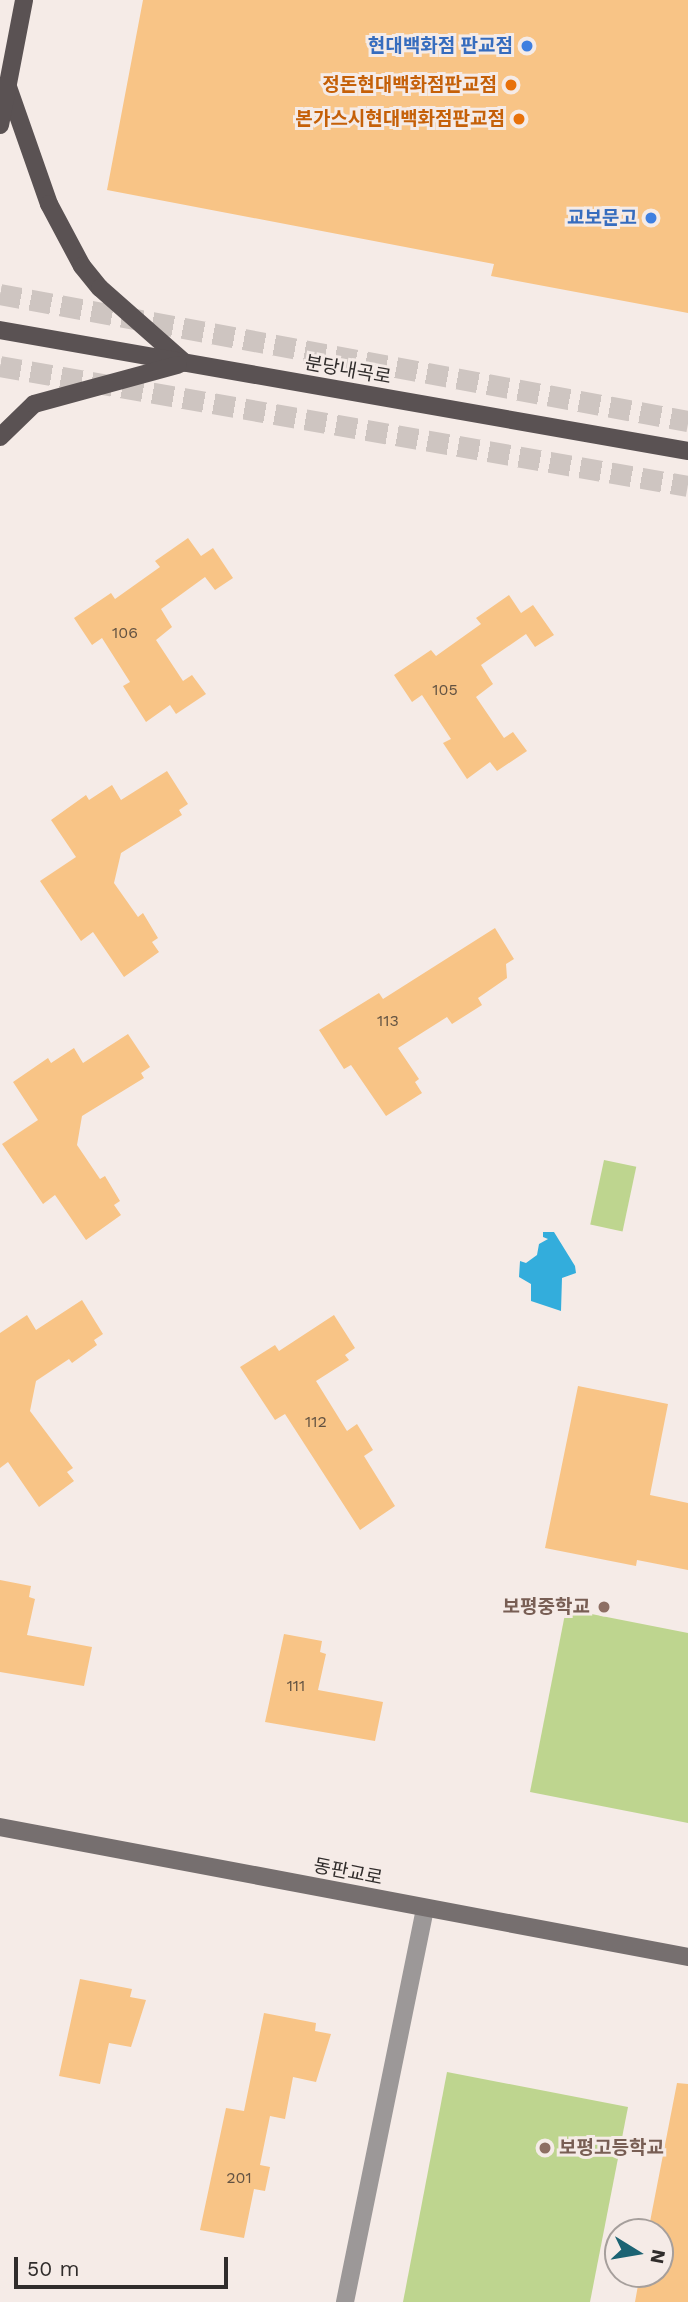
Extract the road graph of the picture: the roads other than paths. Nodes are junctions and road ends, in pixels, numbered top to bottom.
1 (24, 0) edge
2 (8, 87) junction
3 (0, 125) edge
4 (0, 330) edge
5 (185, 363) junction
6 (0, 437) edge
7 (688, 451) edge
8 (0, 1828) edge
9 (425, 1908) junction
10 (688, 1957) edge
11 (345, 2302) edge

1 - 2 main road
2 - 3 main road
2 - 5 main road
4 - 5 main road, 분당내곡로
5 - 6 main road
5 - 7 main road, 분당내곡로
8 - 9 main road, 동판교로
9 - 10 main road, 동판교로
9 - 11 street

